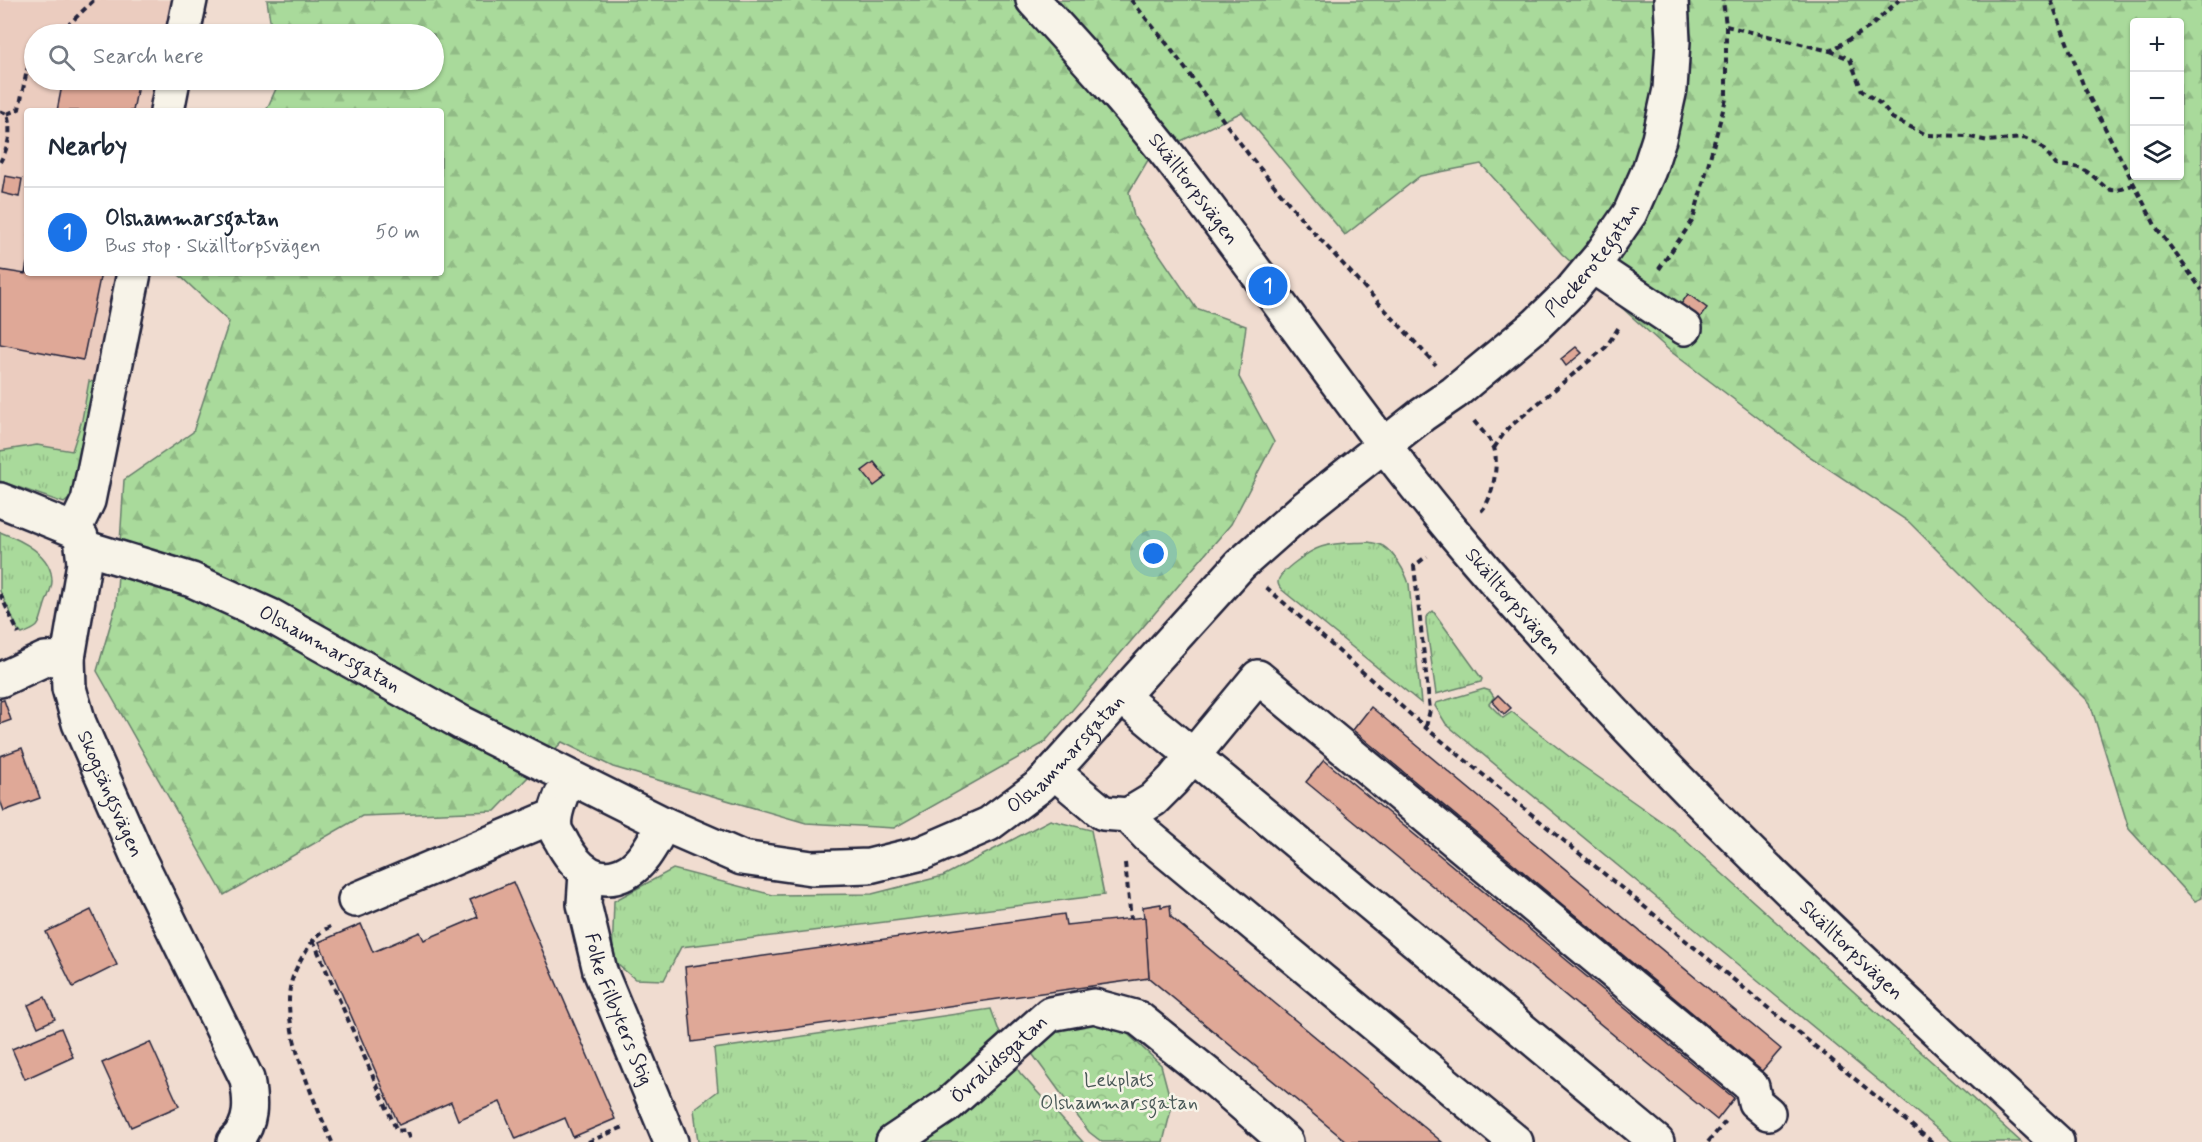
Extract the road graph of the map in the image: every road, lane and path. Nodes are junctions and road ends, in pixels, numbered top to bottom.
1 (94, 0) edge
2 (190, 0) edge
3 (1033, 0) edge
4 (1671, 0) edge
5 (1899, 0) edge
6 (2051, 0) edge
7 (69, 24) edge
8 (185, 24) edge
9 (1726, 26) dead end
10 (1830, 51) junction
11 (24, 85) edge
12 (171, 90) edge
13 (168, 108) edge
14 (0, 111) edge
15 (6, 114) junction
16 (0, 162) edge
17 (2134, 184) junction
18 (1592, 266) junction
19 (133, 276) edge
20 (2202, 290) edge
21 (1685, 328) dead end
22 (1385, 446) junction
23 (0, 500) edge
24 (78, 538) junction
25 (1240, 565) junction
26 (0, 594) edge
27 (68, 658) junction
28 (34, 664) junction
29 (0, 680) edge
30 (1121, 696) junction
31 (1192, 756) junction
32 (1054, 772) junction
33 (568, 775) junction
34 (1128, 815) junction
35 (554, 816) junction
36 (663, 824) junction
37 (586, 873) junction
38 (355, 900) joint
39 (313, 939) junction
40 (1768, 1113) dead end
41 (665, 1127) edge
42 (242, 1130) edge
43 (1718, 1130) dead end
44 (332, 1142) edge
45 (411, 1142) edge
46 (588, 1142) edge
47 (893, 1142) edge
48 (1286, 1142) edge
49 (1516, 1142) edge
50 (1657, 1142) edge
51 (1708, 1142) edge
52 (1932, 1142) edge
53 (2057, 1142) edge

1 - 7 path
2 - 8 street
3 - 22 street, Skälltorpsvägen
4 - 18 street, Plockerotegatan
5 - 10 path
6 - 17 path
9 - 10 path
10 - 17 path
11 - 15 path
12 - 13 street
14 - 15 path
15 - 16 path
17 - 20 path
18 - 21 street
18 - 22 street, Plockerotegatan
19 - 24 street
22 - 25 street, Olshammarsgatan
22 - 53 street, Skälltorpsvägen
23 - 24 street
24 - 27 street, Skogsängsvägen
24 - 33 street, Olshammarsgatan
25 - 30 street, Olshammarsgatan
25 - 52 path
26 - 28 path
27 - 28 street
27 - 42 street, Skogsängsvägen
28 - 29 street
30 - 31 street
30 - 32 street, Olshammarsgatan
31 - 34 street
31 - 40 street
31 - 50 street
32 - 34 street
32 - 36 street, Olshammarsgatan
33 - 35 street
33 - 36 street, Olshammarsgatan
34 - 49 street
35 - 37 street
35 - 38 street
36 - 37 street
37 - 41 street, Folke Filbyters Stig
38 - 39 path
39 - 44 path
39 - 45 path
41 - 46 path
43 - 51 path
47 - 48 street, Övralidsgatan

